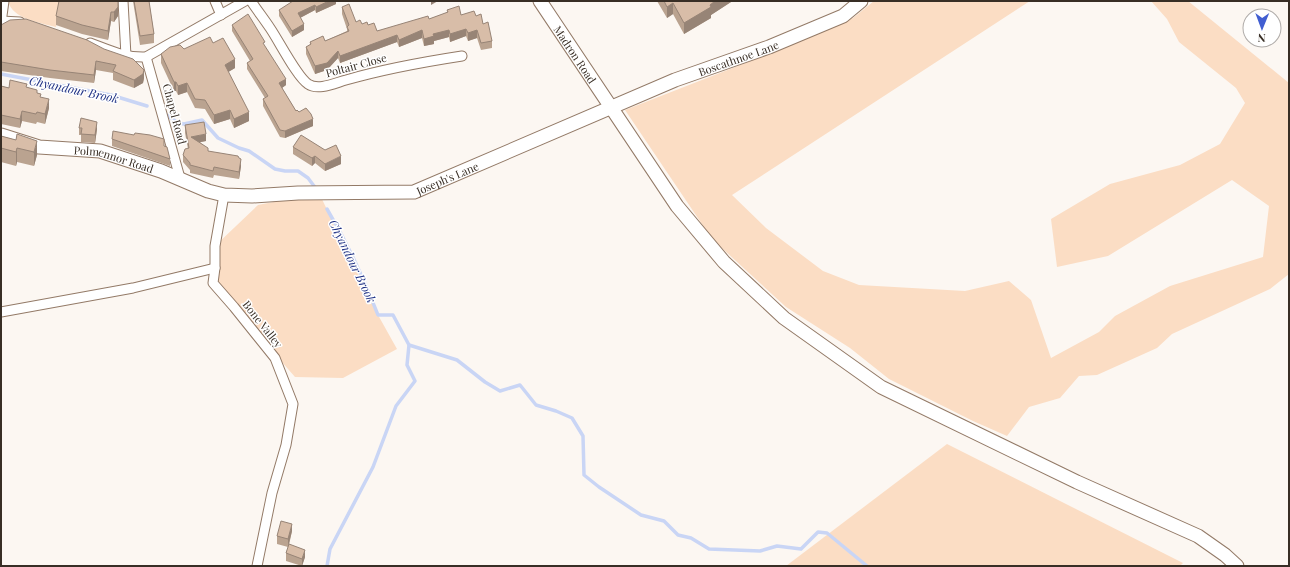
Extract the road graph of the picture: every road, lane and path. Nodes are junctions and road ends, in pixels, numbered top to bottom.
1 (4, 1) edge
2 (123, 1) edge
3 (215, 1) edge
4 (245, 1) edge
5 (251, 1) edge
6 (540, 1) edge
7 (861, 1) edge
8 (221, 15) junction
9 (1, 22) edge
10 (27, 22) edge
11 (82, 40) edge
12 (126, 56) junction
13 (462, 56) dead end
14 (146, 57) junction
15 (611, 108) junction
16 (1, 136) edge
17 (180, 178) junction
18 (224, 195) junction
19 (215, 268) junction
20 (1, 312) edge
21 (257, 566) edge
22 (1237, 566) edge

1 - 9 street
2 - 12 street
3 - 8 street
4 - 8 street
5 - 13 street, Poltair Close
6 - 15 main road, Madron Road
7 - 15 main road, Boscathnoe Lane
8 - 14 street
9 - 10 street
11 - 12 street
12 - 14 street
14 - 17 street, Chapel Road
15 - 18 main road, Joseph's Lane
15 - 22 main road, Madron Road
16 - 17 main road, Polmennor Road
17 - 18 main road, Polmennor Road
18 - 19 street, Bone Valley
19 - 20 street
19 - 21 street, Bone Valley

